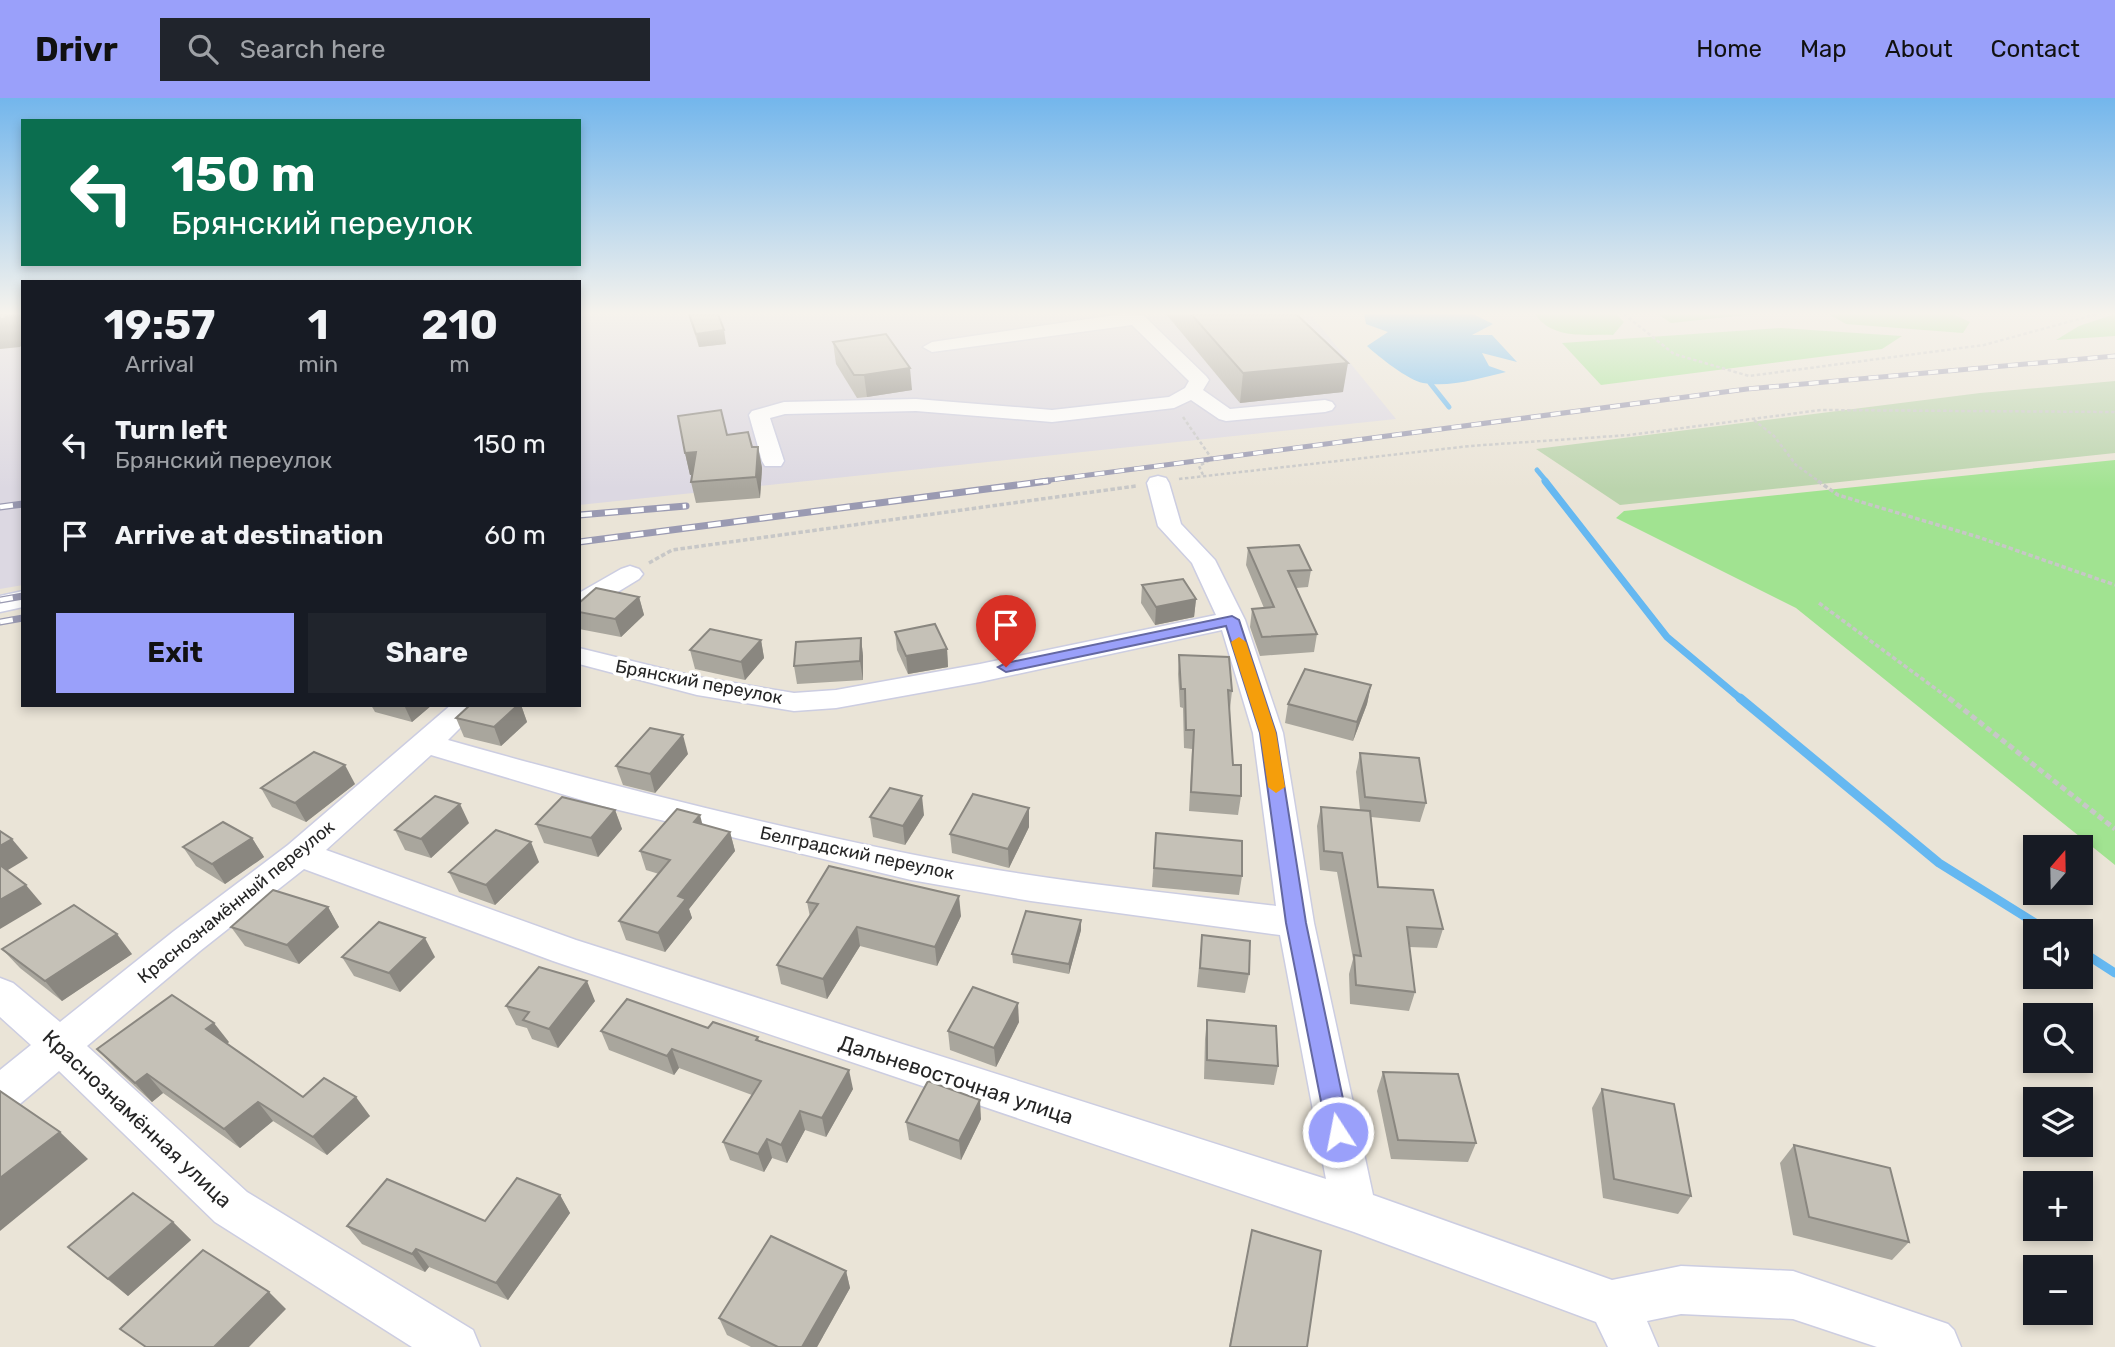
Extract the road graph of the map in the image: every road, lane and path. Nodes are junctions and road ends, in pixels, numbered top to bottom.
1 (1191, 372) edge
2 (1736, 372) edge
3 (1777, 372) edge
4 (1192, 393) junction
5 (1325, 406) dead end
6 (2115, 412) edge
7 (1185, 420) dead end
8 (1753, 420) junction
9 (773, 461) dead end
10 (1203, 475) junction
11 (1158, 483) junction
12 (630, 574) joint
13 (2115, 585) edge
14 (21, 599) edge
15 (581, 603) edge
16 (1819, 603) dead end
17 (0, 604) edge
18 (1232, 620) junction
19 (581, 656) edge
20 (466, 707) edge
21 (426, 744) junction
22 (2115, 829) edge
23 (300, 854) junction
24 (1296, 923) junction
25 (0, 995) edge
26 (60, 1046) junction
27 (0, 1094) edge
28 (1354, 1210) junction
29 (1612, 1304) junction
30 (456, 1347) edge
31 (1634, 1347) edge
32 (1937, 1347) edge

1 - 4 street
2 - 3 path
4 - 5 street
4 - 9 street
6 - 8 path
7 - 10 path
8 - 10 path
8 - 13 path
10 - 11 path
11 - 12 path
11 - 18 street
12 - 15 street
14 - 17 street
16 - 22 path
18 - 19 street, Брянский переулок
18 - 24 street
20 - 21 street, Краснознамённый переулок
21 - 23 street, Краснознамённый переулок
21 - 24 street, Белградский переулок
23 - 26 street, Краснознамённый переулок
23 - 28 street, Дальневосточная улица
24 - 28 street
25 - 26 street, Краснознамённая улица
26 - 27 street, Краснознамённый переулок
26 - 30 street, Краснознамённая улица
28 - 29 street, Дальневосточная улица
29 - 31 street
29 - 32 street

